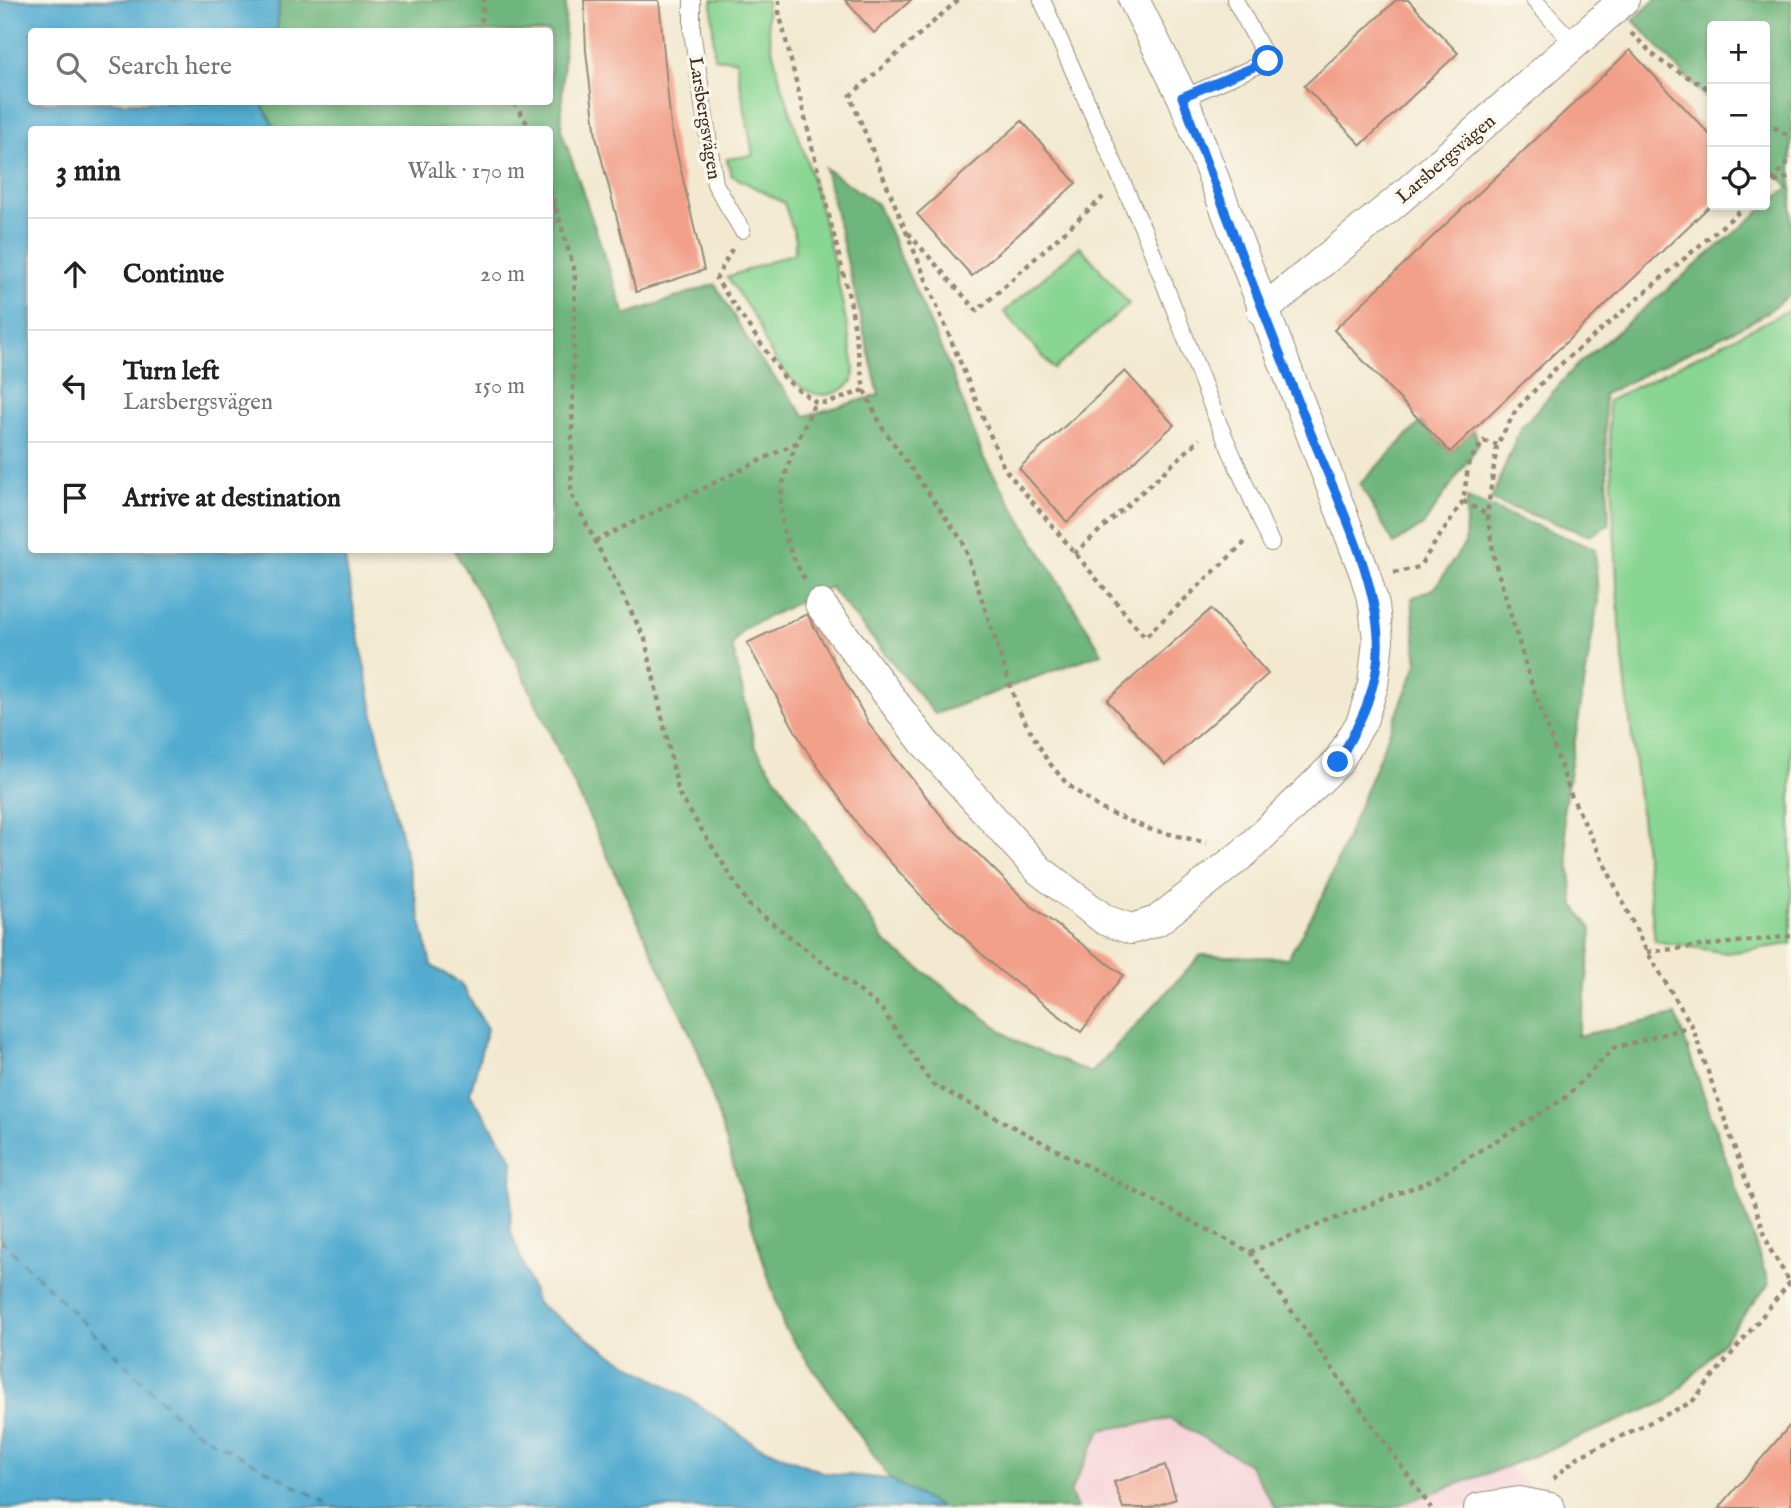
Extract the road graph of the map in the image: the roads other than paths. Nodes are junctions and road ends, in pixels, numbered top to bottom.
1 (692, 0) edge
2 (1042, 0) edge
3 (1134, 0) edge
4 (1235, 0) edge
5 (1534, 0) edge
6 (1624, 0) edge
7 (1574, 44) junction
8 (1182, 97) junction
9 (742, 230) road end
10 (1262, 311) junction
11 (1271, 543) dead end
12 (820, 604) road end
13 (1538, 1505) edge
14 (1479, 1508) edge

1 - 9 lane, Larsbergsvägen
2 - 11 lane
3 - 8 street
4 - 8 lane
5 - 7 lane
6 - 7 street, Larsbergsvägen
7 - 10 street, Larsbergsvägen
8 - 10 street
10 - 12 street
13 - 14 street

